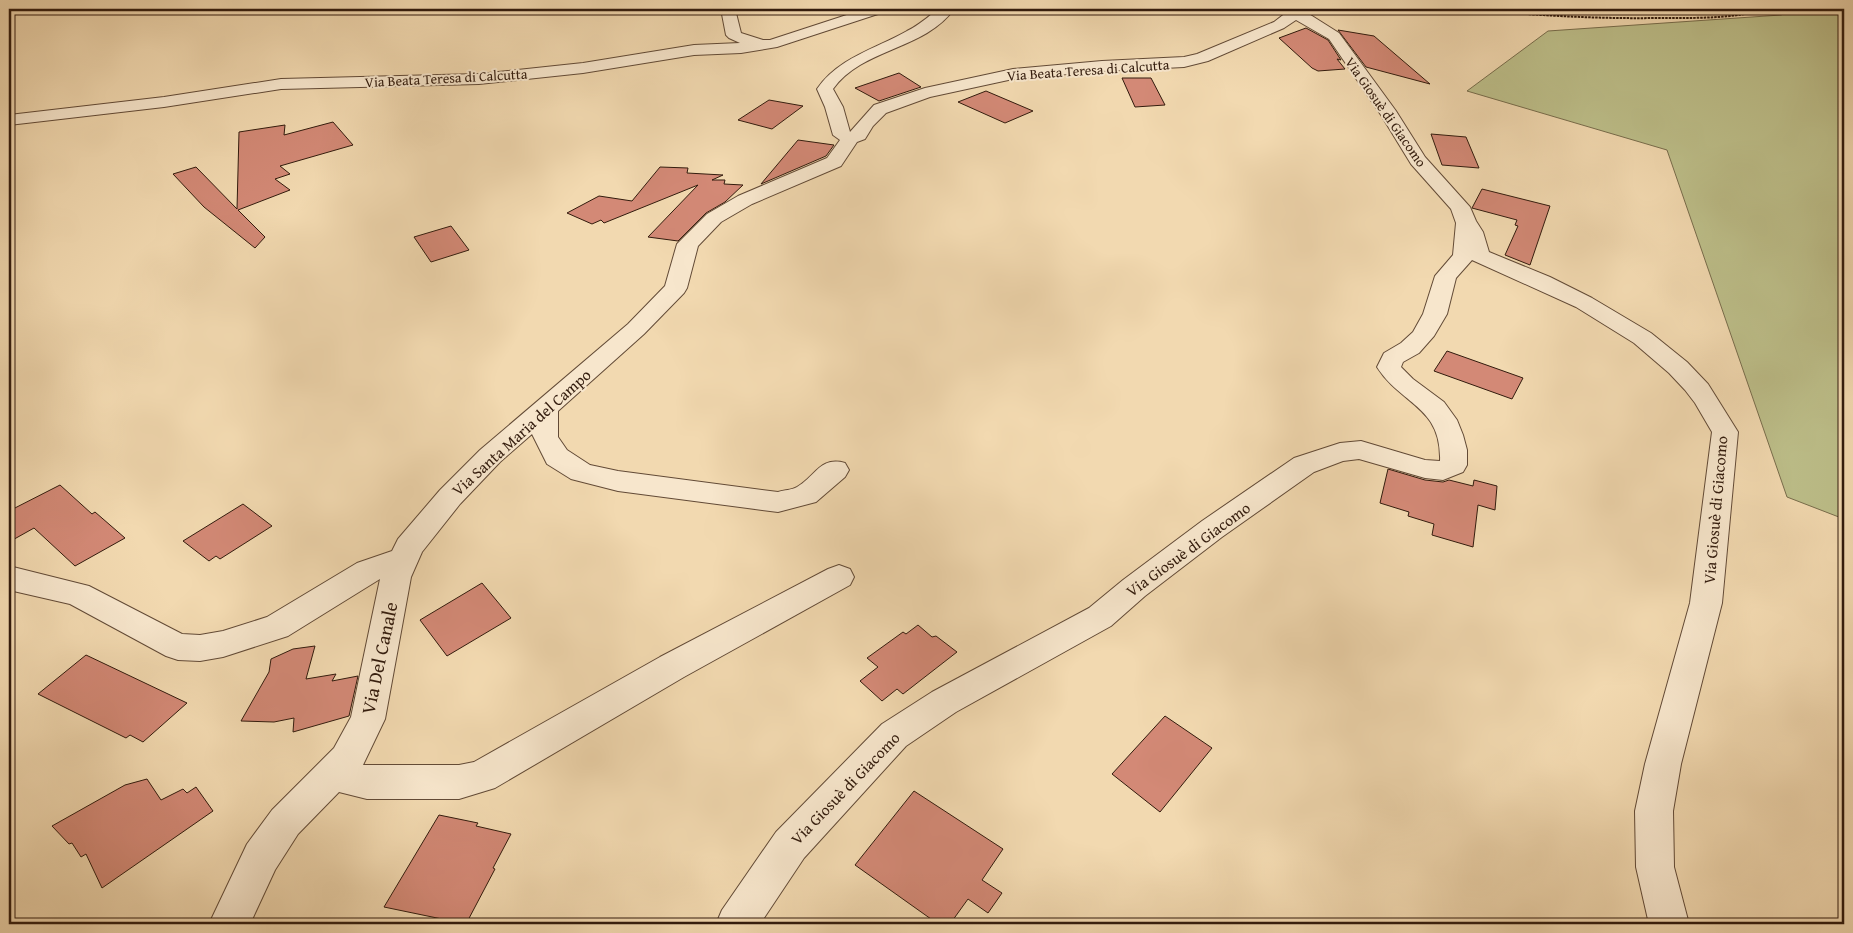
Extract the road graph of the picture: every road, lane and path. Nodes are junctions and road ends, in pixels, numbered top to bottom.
1 (728, 9) edge
2 (879, 9) edge
3 (948, 9) edge
4 (1466, 9) edge
5 (1768, 9) edge
6 (1295, 11) edge
7 (762, 45) junction
8 (9, 120) edge
9 (850, 138) junction
10 (1466, 223) junction
11 (546, 408) junction
12 (834, 470) dead end
13 (404, 559) junction
14 (839, 577) dead end
15 (9, 578) edge
16 (332, 774) junction
17 (229, 924) edge
18 (736, 924) edge
19 (1669, 924) edge

1 - 7 street
2 - 7 street, Via Beata Teresa di Calcutta
3 - 9 street
4 - 5 path
6 - 9 street, Via Beata Teresa di Calcutta
6 - 10 street, Via Giosuè di Giacomo
7 - 8 street, Via Beata Teresa di Calcutta
9 - 11 street, Via Santa Maria del Campo
10 - 18 street, Via Giosuè di Giacomo
10 - 19 street, Via Giosuè di Giacomo
11 - 12 street
11 - 13 street, Via Santa Maria del Campo
13 - 15 street
13 - 16 street, Via Del Canale
14 - 16 street
16 - 17 street, Via Del Canale

